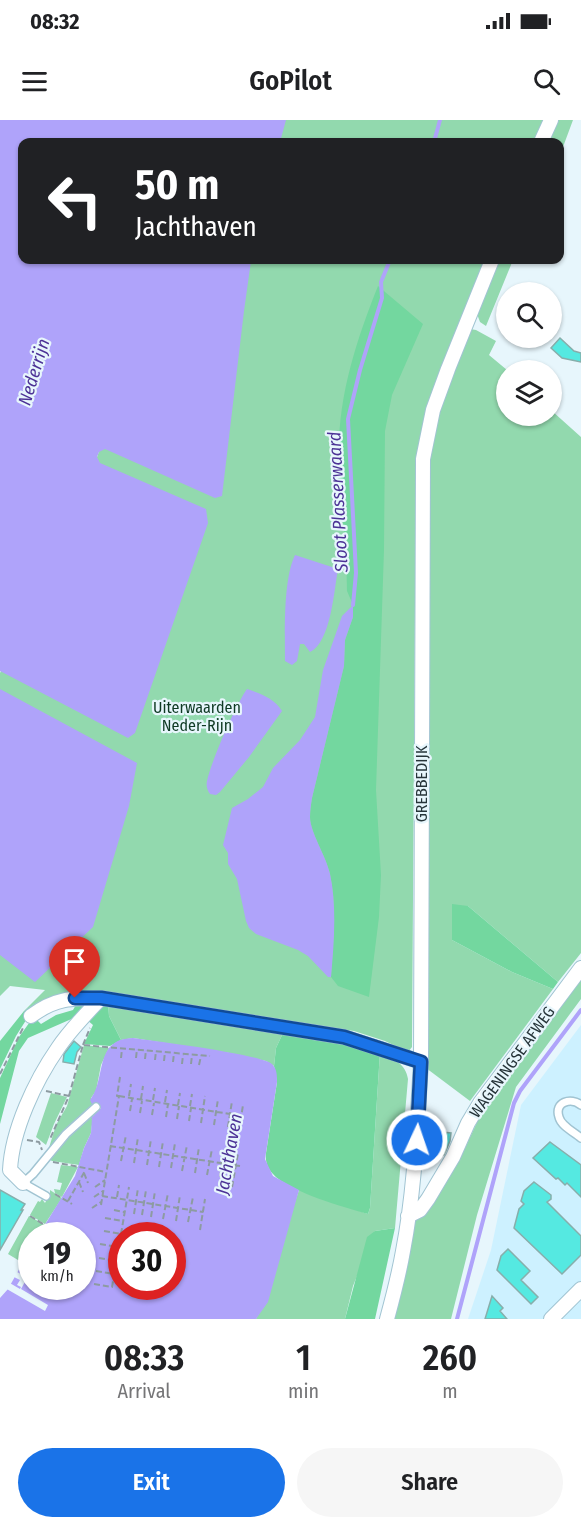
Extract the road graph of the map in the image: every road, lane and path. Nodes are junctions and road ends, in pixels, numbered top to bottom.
1 (551, 120) edge
2 (544, 138) edge
3 (490, 264) edge
4 (581, 968) edge
5 (101, 998) junction
6 (31, 1016) joint
7 (127, 1048) junction
8 (122, 1049) junction
9 (137, 1049) junction
10 (147, 1050) junction
11 (156, 1051) junction
12 (165, 1052) junction
13 (174, 1053) junction
14 (183, 1054) junction
15 (192, 1055) junction
16 (126, 1056) dead end
17 (201, 1056) junction
18 (210, 1056) dead end
19 (121, 1058) dead end
20 (136, 1058) dead end
21 (145, 1059) dead end
22 (155, 1060) dead end
23 (164, 1061) dead end
24 (173, 1062) dead end
25 (421, 1062) junction
26 (182, 1064) dead end
27 (191, 1064) dead end
28 (199, 1065) dead end
29 (0, 1074) edge
30 (120, 1077) dead end
31 (131, 1084) dead end
32 (143, 1086) dead end
33 (36, 1087) junction
34 (155, 1088) dead end
35 (167, 1090) dead end
36 (180, 1093) dead end
37 (192, 1094) dead end
38 (69, 1096) junction
39 (119, 1096) junction
40 (206, 1096) dead end
41 (131, 1098) junction
42 (218, 1099) dead end
43 (142, 1100) junction
44 (153, 1101) junction
45 (232, 1101) dead end
46 (166, 1103) junction
47 (243, 1105) dead end
48 (581, 1105) edge
49 (179, 1106) junction
50 (96, 1107) dead end
51 (190, 1107) junction
52 (203, 1110) junction
53 (130, 1111) dead end
54 (216, 1112) junction
55 (140, 1113) dead end
56 (230, 1114) junction
57 (152, 1115) dead end
58 (242, 1116) junction
59 (165, 1117) dead end
60 (177, 1119) dead end
61 (189, 1121) dead end
62 (201, 1123) dead end
63 (214, 1125) dead end
64 (228, 1127) dead end
65 (239, 1130) dead end
66 (126, 1135) dead end
67 (138, 1137) dead end
68 (581, 1138) edge
69 (151, 1139) dead end
70 (163, 1141) dead end
71 (175, 1143) dead end
72 (187, 1144) dead end
73 (111, 1146) junction
74 (199, 1147) dead end
75 (124, 1148) junction
76 (212, 1149) dead end
77 (136, 1150) junction
78 (224, 1151) dead end
79 (149, 1152) junction
80 (238, 1153) dead end
81 (161, 1154) junction
82 (44, 1155) dead end
83 (173, 1156) junction
84 (185, 1158) junction
85 (197, 1160) junction
86 (121, 1161) dead end
87 (210, 1162) junction
88 (134, 1163) dead end
89 (222, 1164) junction
90 (67, 1165) dead end
91 (147, 1165) dead end
92 (238, 1166) junction
93 (159, 1167) dead end
94 (171, 1168) dead end
95 (183, 1171) dead end
96 (106, 1172) junction
97 (195, 1173) dead end
98 (207, 1174) dead end
99 (220, 1177) dead end
100 (105, 1180) junction
101 (79, 1182) junction
102 (23, 1183) junction
103 (88, 1184) dead end
104 (119, 1185) dead end
105 (129, 1186) dead end
106 (95, 1187) dead end
107 (232, 1187) dead end
108 (138, 1188) dead end
109 (146, 1190) dead end
110 (103, 1191) junction
111 (155, 1191) dead end
112 (83, 1192) dead end
113 (168, 1193) dead end
114 (55, 1194) dead end
115 (180, 1195) dead end
116 (46, 1196) dead end
117 (102, 1196) junction
118 (94, 1197) dead end
119 (193, 1197) dead end
120 (117, 1198) junction
121 (205, 1199) dead end
122 (126, 1200) junction
123 (68, 1201) junction
124 (136, 1201) junction
125 (144, 1203) junction
126 (72, 1204) dead end
127 (153, 1204) junction
128 (165, 1206) junction
129 (92, 1208) dead end
130 (178, 1208) junction
131 (114, 1210) dead end
132 (191, 1210) junction
133 (124, 1212) junction
134 (203, 1212) junction
135 (134, 1214) dead end
136 (142, 1215) dead end
137 (30, 1216) dead end
138 (408, 1216) junction
139 (151, 1217) dead end
140 (105, 1218) dead end
141 (163, 1219) dead end
142 (123, 1221) joint
143 (176, 1221) dead end
144 (40, 1222) edge
145 (188, 1222) dead end
146 (200, 1230) dead end
147 (104, 1231) dead end
148 (108, 1232) edge
149 (100, 1244) dead end
150 (108, 1245) edge
151 (99, 1258) dead end
152 (108, 1260) edge
153 (96, 1271) dead end
154 (108, 1273) edge
155 (581, 1289) edge
156 (387, 1319) edge
157 (551, 1319) edge

1 - 2 street
3 - 25 street, GREBBEDIJK
4 - 138 street, WAGENINGSE AFWEG
5 - 6 street
5 - 25 street
5 - 33 street
6 - 29 path
7 - 8 path
7 - 9 path
7 - 16 path
8 - 19 path
8 - 38 path
9 - 10 path
9 - 20 path
10 - 11 path
10 - 21 path
11 - 12 path
11 - 22 path
12 - 13 path
12 - 23 path
13 - 14 path
13 - 24 path
14 - 15 path
14 - 26 path
15 - 17 path
15 - 27 path
17 - 18 path
17 - 28 path
25 - 138 street, GREBBEDIJK
30 - 39 path
31 - 41 path
32 - 43 path
33 - 38 path
33 - 102 street
34 - 44 path
35 - 46 path
36 - 49 path
37 - 51 path
38 - 82 path
39 - 41 path
39 - 73 path
40 - 52 path
41 - 43 path
41 - 53 path
42 - 54 path
43 - 44 path
43 - 55 path
44 - 46 path
44 - 57 path
45 - 56 path
46 - 49 path
46 - 59 path
47 - 58 path
48 - 68 lane
49 - 51 path
49 - 60 path
50 - 102 lane
51 - 52 path
51 - 61 path
52 - 54 path
52 - 62 path
54 - 56 path
54 - 63 path
56 - 58 path
56 - 64 path
58 - 65 path
66 - 75 path
67 - 77 path
69 - 79 path
70 - 81 path
71 - 83 path
72 - 84 path
73 - 75 path
73 - 96 path
74 - 85 path
75 - 77 path
75 - 86 path
76 - 87 path
77 - 79 path
77 - 88 path
78 - 89 path
79 - 81 path
79 - 91 path
80 - 92 path
81 - 83 path
81 - 93 path
83 - 84 path
83 - 94 path
84 - 85 path
84 - 95 path
85 - 87 path
85 - 97 path
87 - 89 path
87 - 98 path
89 - 92 path
89 - 99 path
90 - 96 path
92 - 107 path
96 - 100 path
100 - 106 path
100 - 110 path
101 - 103 path
101 - 112 path
101 - 123 path
102 - 116 lane
104 - 120 path
105 - 122 path
108 - 124 path
109 - 125 path
110 - 117 path
110 - 118 path
111 - 127 path
113 - 128 path
114 - 123 path
115 - 130 path
117 - 120 path
117 - 129 path
119 - 132 path
120 - 122 path
121 - 134 path
122 - 124 path
122 - 133 path
123 - 126 path
124 - 125 path
124 - 135 path
125 - 127 path
125 - 136 path
127 - 128 path
127 - 139 path
128 - 130 path
128 - 141 path
130 - 132 path
130 - 143 path
131 - 133 path
132 - 134 path
132 - 145 path
133 - 142 path
134 - 146 path
137 - 144 path
138 - 156 street, GREBBEDIJK
140 - 142 path
147 - 148 path
149 - 150 path
151 - 152 path
153 - 154 path
155 - 157 street

